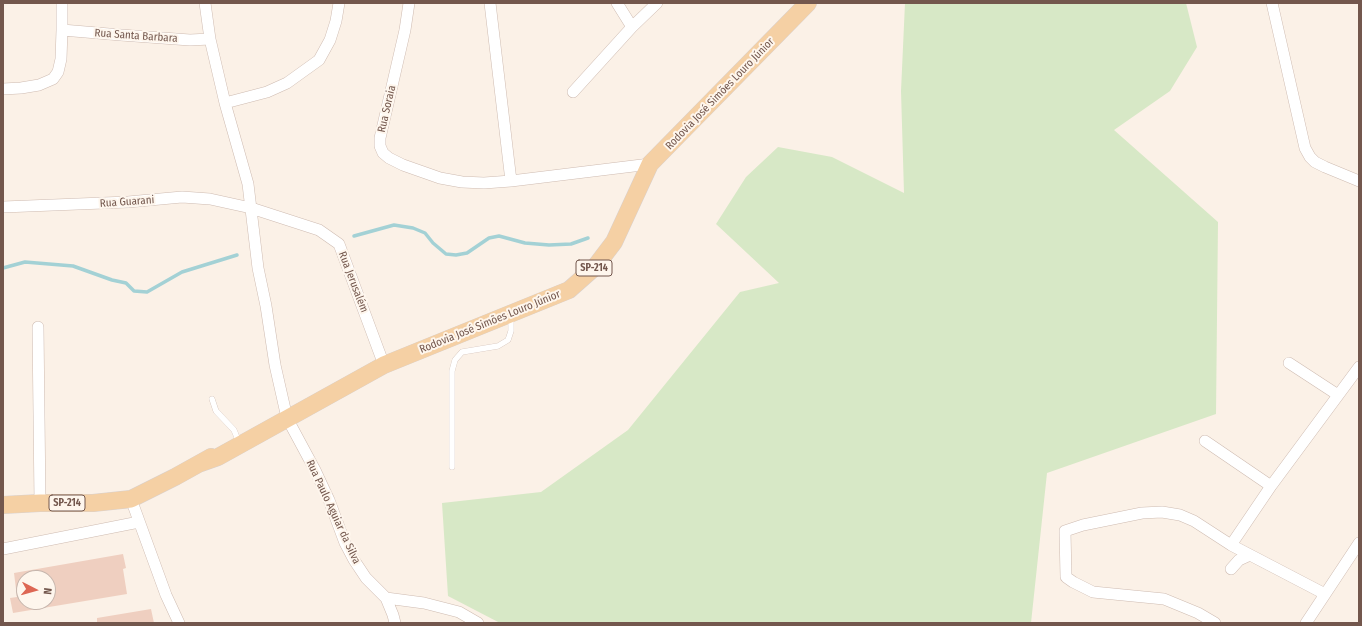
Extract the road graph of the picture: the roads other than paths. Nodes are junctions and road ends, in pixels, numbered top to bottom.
1 (62, 3) edge
2 (205, 3) edge
3 (339, 3) edge
4 (408, 3) edge
5 (490, 3) edge
6 (617, 3) edge
7 (658, 3) edge
8 (808, 3) edge
9 (1272, 3) edge
10 (632, 27) junction
11 (62, 30) junction
12 (210, 39) junction
13 (3, 89) edge
14 (573, 92) dead end
15 (225, 103) junction
16 (650, 164) junction
17 (511, 181) junction
18 (1359, 181) edge
19 (3, 207) edge
20 (251, 208) junction
21 (511, 314) junction
22 (38, 327) dead end
23 (1289, 363) dead end
24 (384, 365) junction
25 (1359, 367) edge
26 (1338, 395) junction
27 (212, 399) dead end
28 (287, 418) junction
29 (268, 428) junction
30 (238, 440) junction
31 (1205, 441) dead end
32 (202, 463) junction
33 (452, 467) dead end
34 (1271, 486) junction
35 (131, 499) junction
36 (40, 503) junction
37 (3, 505) edge
38 (139, 522) junction
39 (1359, 542) edge
40 (1231, 545) junction
41 (3, 549) edge
42 (1250, 555) junction
43 (1354, 560) edge
44 (1231, 569) dead end
45 (1325, 594) junction
46 (386, 598) junction
47 (179, 623) edge
48 (395, 623) edge
49 (478, 623) edge
50 (1215, 623) edge
51 (1306, 623) edge

1 - 11 street
2 - 12 street
3 - 15 street
4 - 17 street, Rua Soraia
5 - 17 street
6 - 10 street
7 - 10 street
8 - 16 main road, Rodovia José Simões Louro Júnior / SP-214
9 - 18 street
10 - 14 street
11 - 12 street, Rua Santa Barbara
11 - 13 street
12 - 15 street
15 - 20 street
16 - 17 street, Rua Soraia
16 - 21 main road, Rodovia José Simões Louro Júnior / SP-214
19 - 20 street, Rua Guarani
20 - 24 street, Rua Jerusalém
20 - 28 street
21 - 24 main road, Rodovia José Simões Louro Júnior / SP-214
21 - 33 lane
22 - 36 street
23 - 26 street
24 - 28 main road, Rodovia José Simões Louro Júnior / SP-214
25 - 26 street
26 - 34 street
27 - 30 lane
28 - 29 main road, Rodovia José Simões Louro Júnior / SP-214
28 - 46 street, Rua Paulo Aguiar da Silva
29 - 30 main road, Rodovia José Simões Louro Júnior / SP-214
29 - 32 main road, Rodovia José Simões Louro Júnior
30 - 32 main road, Rodovia José Simões Louro Júnior / SP-214
31 - 34 street
32 - 35 main road, Rodovia José Simões Louro Júnior / SP-214
34 - 40 street
35 - 36 main road, Rodovia José Simões Louro Júnior / SP-214
35 - 38 street
36 - 37 main road, Rodovia José Simões Louro Júnior / SP-214
38 - 41 street
38 - 47 street
39 - 43 street
40 - 42 street
40 - 50 street
42 - 44 street
42 - 45 street
43 - 45 street
45 - 51 street
46 - 48 street, Rua Paulo Aguiar da Silva
46 - 49 street

